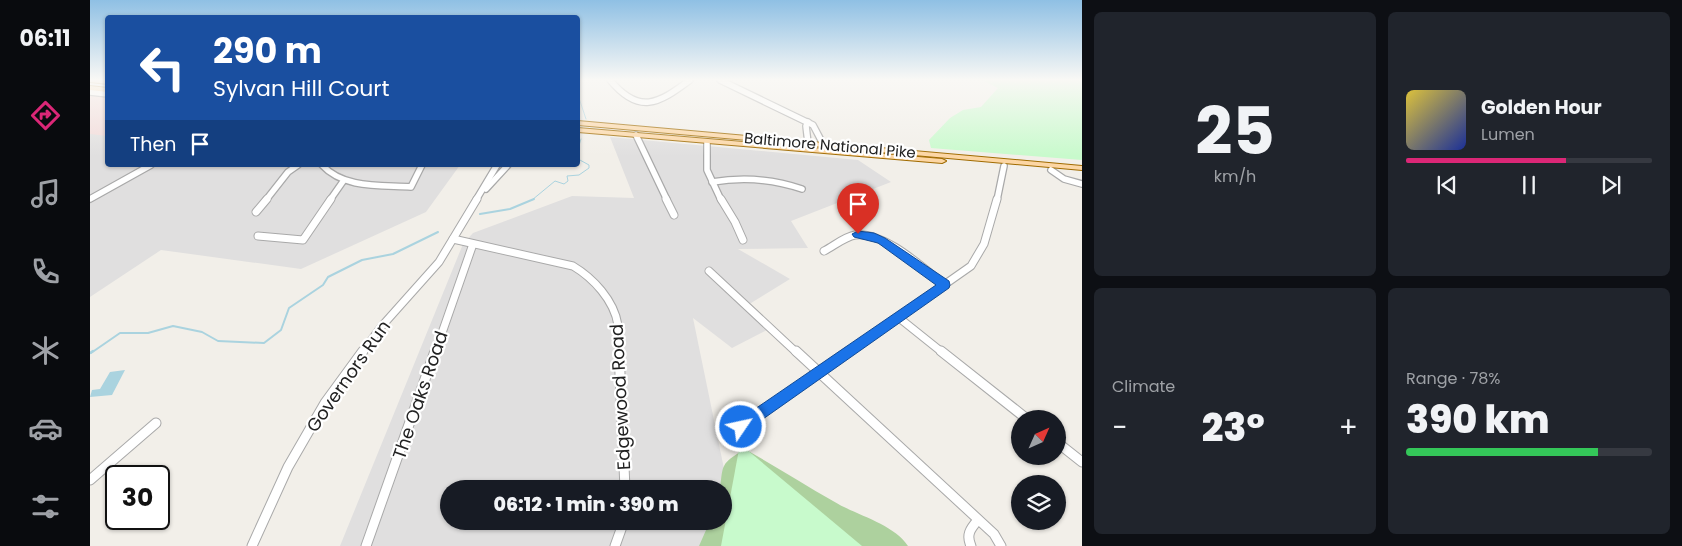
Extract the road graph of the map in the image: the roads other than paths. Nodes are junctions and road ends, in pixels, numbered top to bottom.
1 (773, 105) edge
2 (808, 122) junction
3 (580, 123) edge
4 (580, 130) edge
5 (636, 135) junction
6 (706, 142) junction
7 (808, 143) junction
8 (823, 144) junction
9 (1004, 166) junction
10 (147, 167) edge
11 (295, 167) edge
12 (324, 167) edge
13 (421, 167) edge
14 (496, 167) edge
15 (506, 167) edge
16 (1082, 168) edge
17 (1051, 170) junction
18 (1082, 172) edge
19 (344, 180) junction
20 (712, 182) junction
21 (1082, 184) edge
22 (802, 189) dead end
23 (481, 195) junction
24 (90, 199) edge
25 (256, 212) dead end
26 (674, 215) dead end
27 (258, 236) dead end
28 (453, 239) junction
29 (743, 240) dead end
30 (473, 244) junction
31 (824, 252) dead end
32 (709, 271) dead end
33 (945, 285) junction
34 (898, 317) junction
35 (820, 372) junction
36 (1015, 410) edge
37 (156, 423) dead end
38 (741, 427) dead end
39 (1066, 449) edge
40 (1082, 462) edge
41 (90, 480) edge
42 (625, 480) edge
43 (978, 520) junction
44 (621, 530) edge
45 (1001, 545) edge
46 (252, 546) edge
47 (366, 546) edge
48 (615, 546) edge
49 (971, 546) edge

1 - 2 street
2 - 7 street
2 - 8 street
3 - 7 main road, Baltimore National Pike
4 - 5 main road, Baltimore National Pike
5 - 6 main road, Baltimore National Pike
5 - 26 street
6 - 9 main road, Baltimore National Pike
6 - 20 street
7 - 8 main road, Baltimore National Pike
8 - 16 main road, Baltimore National Pike
9 - 17 main road, Baltimore National Pike
9 - 33 street
10 - 24 street
11 - 25 street
12 - 19 street
13 - 19 street
14 - 23 street, Governors Run
15 - 23 street, Governors Run
17 - 18 main road, Baltimore National Pike
17 - 21 street
19 - 27 street
20 - 22 street
20 - 29 street
23 - 28 street, Governors Run
28 - 30 street, Edgewood Road
28 - 46 street, Governors Run
30 - 42 street, Edgewood Road
30 - 47 street, The Oaks Road
31 - 33 street
32 - 35 street
33 - 34 street
34 - 35 street
34 - 36 street
35 - 38 street
35 - 43 street
37 - 41 street
39 - 40 street
43 - 45 street
43 - 49 street
44 - 48 street

